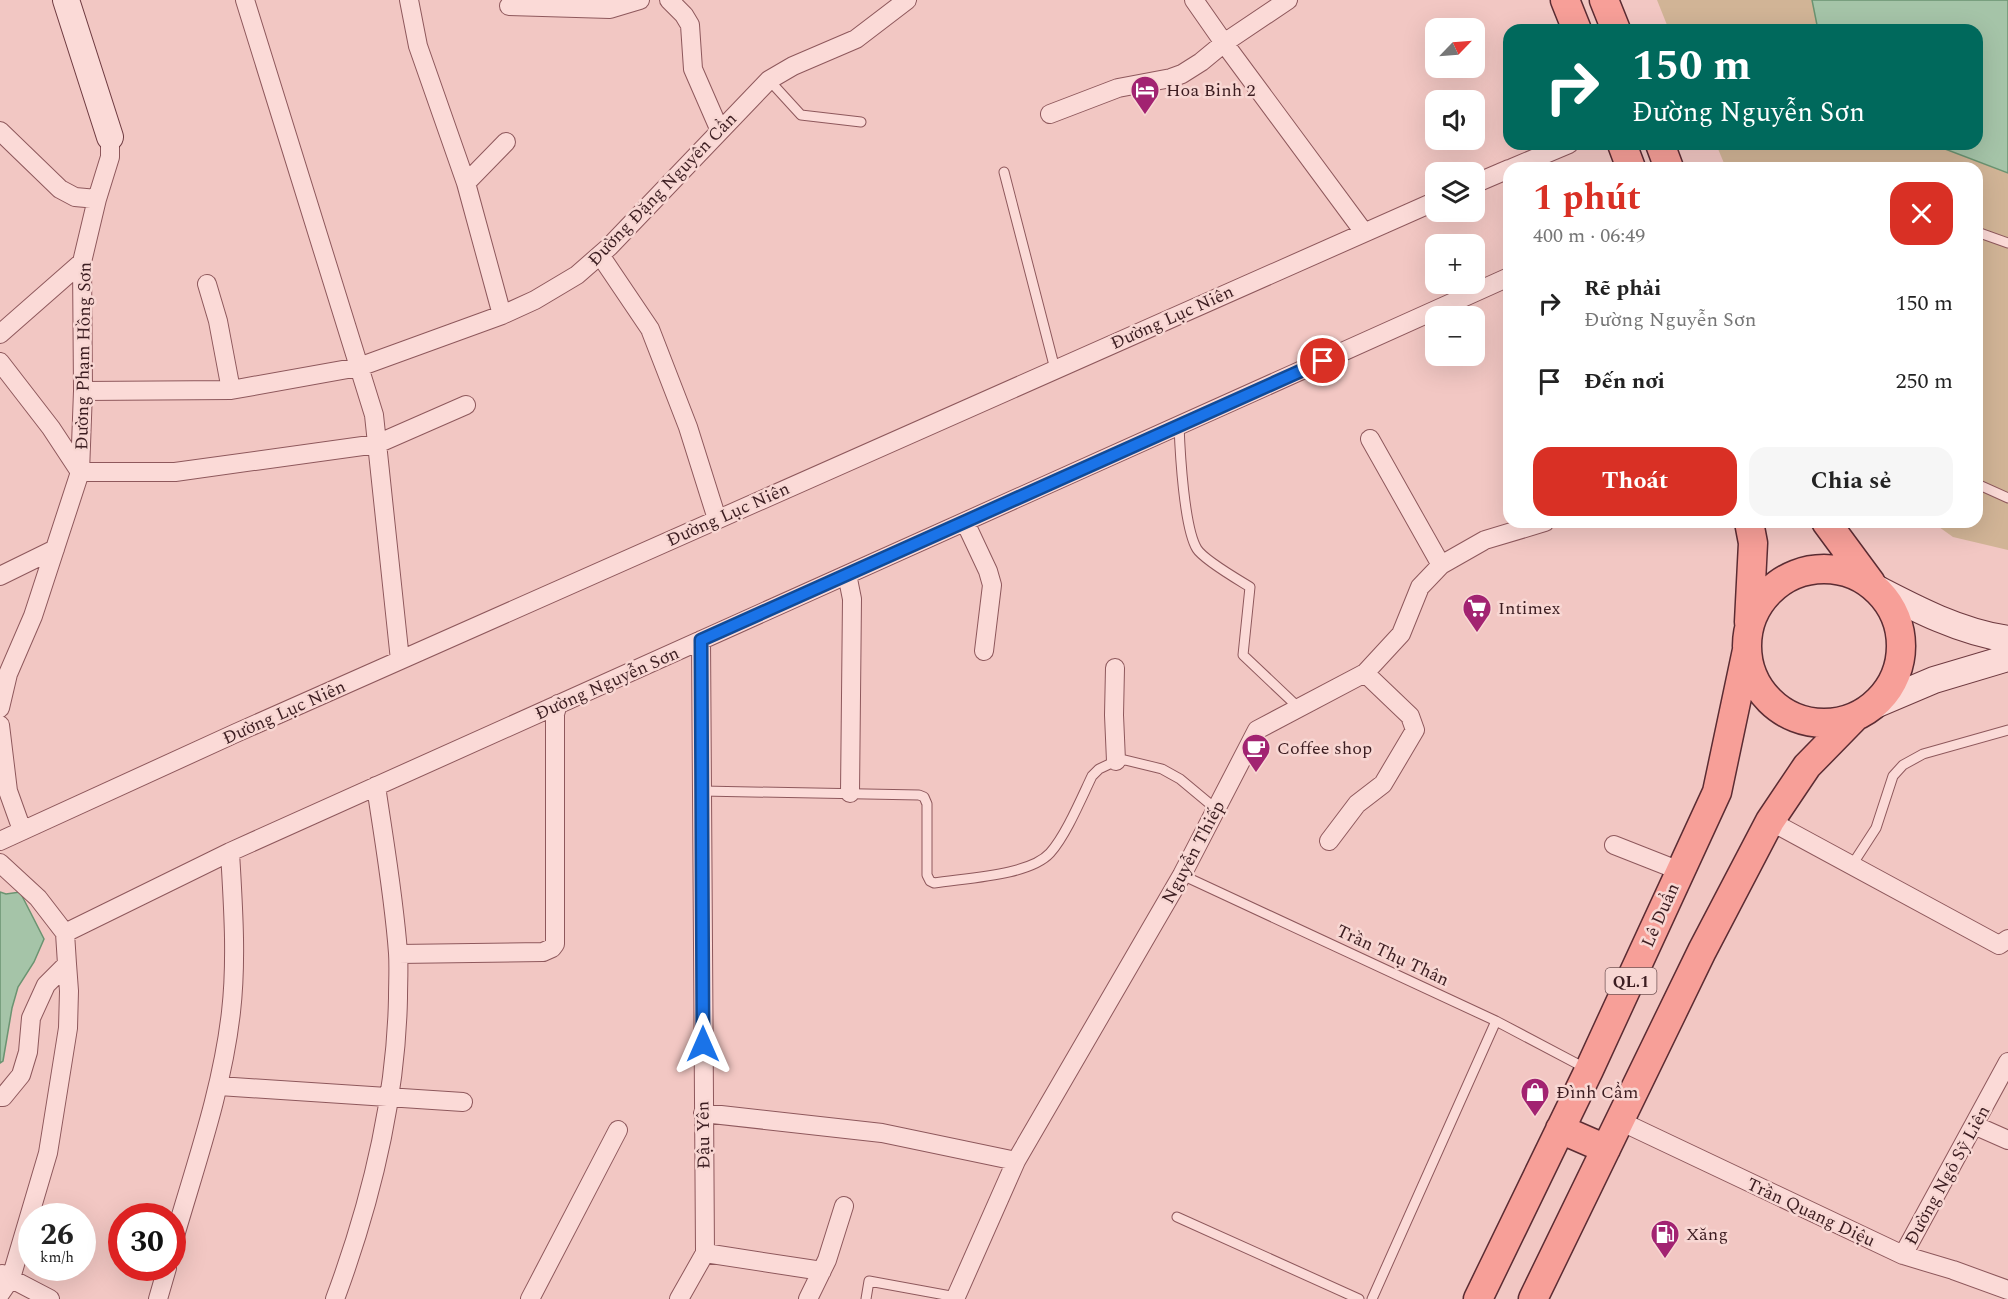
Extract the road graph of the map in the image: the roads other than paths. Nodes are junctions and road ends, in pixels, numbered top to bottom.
1 (66, 0) edge
2 (245, 0) edge
3 (409, 0) edge
4 (640, 0) edge
5 (669, 0) edge
6 (907, 0) edge
7 (1194, 0) edge
8 (1288, 0) edge
9 (1565, 0) edge
10 (1604, 0) edge
11 (508, 6) dead end
12 (1575, 24) edge
13 (1614, 24) edge
14 (1224, 43) junction
15 (769, 80) junction
16 (1050, 114) dead end
17 (861, 122) dead end
18 (0, 131) edge
19 (720, 131) junction
20 (110, 137) joint
21 (506, 142) dead end
22 (1555, 150) edge
23 (1527, 162) edge
24 (1004, 172) dead end
25 (1503, 172) edge
26 (1485, 180) edge
27 (466, 183) junction
28 (97, 199) junction
29 (1425, 206) edge
30 (1363, 231) junction
31 (1983, 234) edge
32 (2008, 243) edge
33 (600, 255) junction
34 (82, 262) junction
35 (1503, 280) edge
36 (207, 284) dead end
37 (502, 315) junction
38 (3, 326) edge
39 (0, 362) edge
40 (359, 367) junction
41 (1055, 369) junction
42 (231, 390) junction
43 (83, 391) junction
44 (466, 405) dead end
45 (1179, 425) junction
46 (1370, 439) dead end
47 (377, 444) junction
48 (80, 472) junction
49 (1983, 487) edge
50 (2008, 498) edge
51 (717, 519) junction
52 (965, 522) junction
53 (1525, 528) edge
54 (1750, 528) edge
55 (1830, 528) edge
56 (55, 549) junction
57 (1441, 566) junction
58 (0, 576) edge
59 (842, 577) junction
60 (1874, 587) junction
61 (1748, 638) junction
62 (2008, 639) edge
63 (701, 640) junction
64 (984, 651) dead end
65 (2008, 658) edge
66 (400, 660) junction
67 (1115, 668) dead end
68 (1365, 673) junction
69 (558, 705) junction
70 (0, 708) edge
71 (1299, 708) junction
72 (1864, 711) junction
73 (0, 725) edge
74 (2008, 730) edge
75 (1116, 761) junction
76 (376, 786) junction
77 (702, 791) junction
78 (850, 793) junction
79 (1216, 809) junction
80 (1770, 821) junction
81 (21, 830) junction
82 (0, 841) edge
83 (1329, 841) dead end
84 (1614, 845) dead end
85 (230, 852) junction
86 (0, 863) edge
87 (1852, 865) junction
88 (1680, 871) junction
89 (1182, 875) junction
90 (64, 933) junction
91 (2008, 939) edge
92 (398, 954) junction
93 (67, 964) junction
94 (1496, 1021) junction
95 (2008, 1062) edge
96 (1589, 1070) junction
97 (219, 1086) junction
98 (0, 1097) edge
99 (389, 1098) junction
100 (463, 1102) dead end
101 (703, 1113) junction
102 (1620, 1121) junction
103 (1974, 1125) junction
104 (1560, 1129) junction
105 (618, 1130) dead end
106 (2008, 1140) edge
107 (1606, 1149) junction
108 (1016, 1161) junction
109 (185, 1203) edge
110 (844, 1206) dead end
111 (1177, 1217) dead end
112 (705, 1253) junction
113 (1903, 1255) junction
114 (822, 1271) junction
115 (5, 1276) edge
116 (163, 1281) edge
117 (2008, 1290) edge
118 (0, 1294) edge
119 (956, 1298) edge
120 (50, 1299) edge
121 (158, 1299) edge
122 (335, 1299) edge
123 (530, 1299) edge
124 (679, 1299) edge
125 (808, 1299) edge
126 (866, 1299) edge
127 (1359, 1299) edge
128 (1372, 1299) edge
129 (1478, 1299) edge
130 (1533, 1299) edge

1 - 20 main road, Đường Phạm Hồng Sơn
2 - 40 street
3 - 27 street
4 - 11 street
5 - 19 street
6 - 15 street, Đường Đặng Nguyên Cẩn
7 - 14 street
8 - 14 street
9 - 12 main road
10 - 13 main road
14 - 16 street
14 - 30 street
15 - 17 lane
15 - 19 street, Đường Đặng Nguyên Cẩn
18 - 28 street
19 - 33 street, Đường Đặng Nguyên Cẩn
20 - 28 street, Đường Phạm Hồng Sơn
21 - 27 street
22 - 23 street
24 - 41 lane
25 - 26 street
27 - 37 street
28 - 34 street, Đường Phạm Hồng Sơn
29 - 30 street, Đường Lục Niên
30 - 41 street, Đường Lục Niên
31 - 32 lane
33 - 37 street, Đường Đặng Nguyên Cẩn
33 - 51 street
34 - 38 street
34 - 43 street, Đường Phạm Hồng Sơn
35 - 45 street, Đường Nguyễn Sơn
36 - 42 street
37 - 40 street, Đường Đặng Nguyên Cẩn
39 - 48 street
40 - 42 street, Đường Đặng Nguyên Cẩn
40 - 47 street
41 - 51 street, Đường Lục Niên
42 - 43 street, Đường Đặng Nguyên Cẩn
43 - 48 street, Đường Phạm Hồng Sơn
44 - 47 street
45 - 52 street, Đường Nguyễn Sơn
45 - 71 lane
46 - 57 street
47 - 48 street
47 - 66 street
48 - 56 street, Đường Phạm Hồng Sơn
49 - 50 lane
51 - 66 street, Đường Lục Niên
52 - 59 street, Đường Nguyễn Sơn
52 - 64 street
53 - 57 street, Nguyễn Thiếp
54 - 61 main road, QL.1
55 - 60 main road, QL.1
56 - 58 street
56 - 70 street, Đường Phạm Hồng Sơn
57 - 68 street, Nguyễn Thiếp
59 - 63 street, Đường Nguyễn Sơn
59 - 78 street
60 - 61 main road, QL.1
60 - 62 main road
60 - 72 main road, QL.1
61 - 72 main road, QL.1
61 - 88 main road, Lê Duẩn / QL.1
63 - 69 street, Đường Nguyễn Sơn
63 - 77 street, Đậu Yên
65 - 72 main road
66 - 81 street, Đường Lục Niên
67 - 75 street
68 - 71 street, Nguyễn Thiếp
68 - 83 street
69 - 76 street, Đường Nguyễn Sơn
69 - 92 street
71 - 79 street, Nguyễn Thiếp
72 - 80 main road, QL.1
73 - 81 street
74 - 87 lane
75 - 78 lane
75 - 79 lane
76 - 85 street, Đường Nguyễn Sơn
76 - 92 street
77 - 78 lane
77 - 101 street, Đậu Yên
79 - 89 street, Nguyễn Thiếp
80 - 87 street
80 - 102 main road, QL.1
81 - 82 street, Đường Lục Niên
84 - 88 street
85 - 90 street, Đường Nguyễn Sơn
85 - 97 street
86 - 90 street
87 - 91 street
88 - 96 main road, Lê Duẩn / QL.1
89 - 94 lane, Trần Thụ Thân
89 - 108 street, Nguyễn Thiếp
90 - 93 street
92 - 99 street
93 - 98 street
93 - 115 street
94 - 96 lane, Trần Thụ Thân
94 - 128 lane
95 - 103 street, Đường Ngô Sỹ Liên
96 - 104 main road, Lê Duẩn / QL.1
97 - 99 street
97 - 109 street
99 - 100 street
99 - 122 street
101 - 108 street
101 - 112 street, Đậu Yên
102 - 107 main road, QL.1
102 - 113 street, Trần Quang Diệu
103 - 106 street
103 - 113 street, Đường Ngô Sỹ Liên
104 - 107 main road
104 - 129 main road, Lê Duẩn / QL.1
105 - 123 street
107 - 130 main road, QL.1
108 - 119 street, Nguyễn Thiếp
110 - 114 street
111 - 127 lane
112 - 114 street
112 - 124 street
113 - 117 street, Trần Quang Diệu
114 - 125 street
115 - 118 street
115 - 120 street
116 - 121 street
119 - 126 lane

